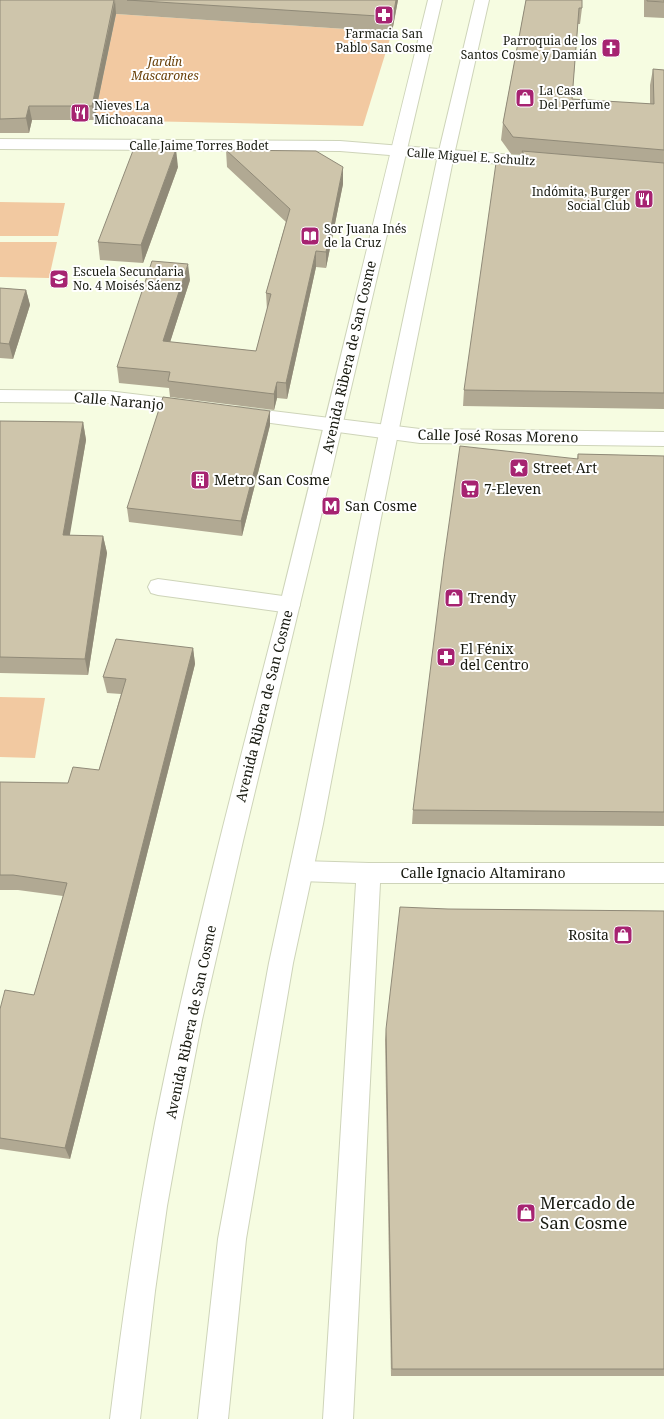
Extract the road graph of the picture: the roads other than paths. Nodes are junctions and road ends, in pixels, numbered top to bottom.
1 (435, 0) edge
2 (482, 0) edge
3 (0, 144) edge
4 (398, 152) junction
5 (446, 155) junction
6 (565, 165) edge
7 (0, 396) edge
8 (333, 425) junction
9 (390, 433) junction
10 (664, 439) edge
11 (158, 587) dead end
12 (290, 605) junction
13 (301, 871) junction
14 (369, 873) junction
15 (664, 873) edge
16 (124, 1419) edge
17 (213, 1419) edge
18 (338, 1419) edge

1 - 4 main road, Avenida Ribera de San Cosme
2 - 5 main road
3 - 4 main road, Calle Jaime Torres Bodet
4 - 5 main road, Calle Miguel E. Schultz
4 - 8 main road, Avenida Ribera de San Cosme
5 - 6 main road, Calle Miguel E. Schultz
5 - 9 main road
7 - 8 main road, Calle Naranjo
8 - 9 main road, Calle José Rosas Moreno
8 - 12 main road, Avenida Ribera de San Cosme
9 - 10 main road, Calle José Rosas Moreno
9 - 13 main road
11 - 12 main road
12 - 16 main road, Avenida Ribera de San Cosme
13 - 14 main road, Calle Ignacio Altamirano
13 - 17 main road
14 - 15 main road, Calle Ignacio Altamirano
14 - 18 main road

